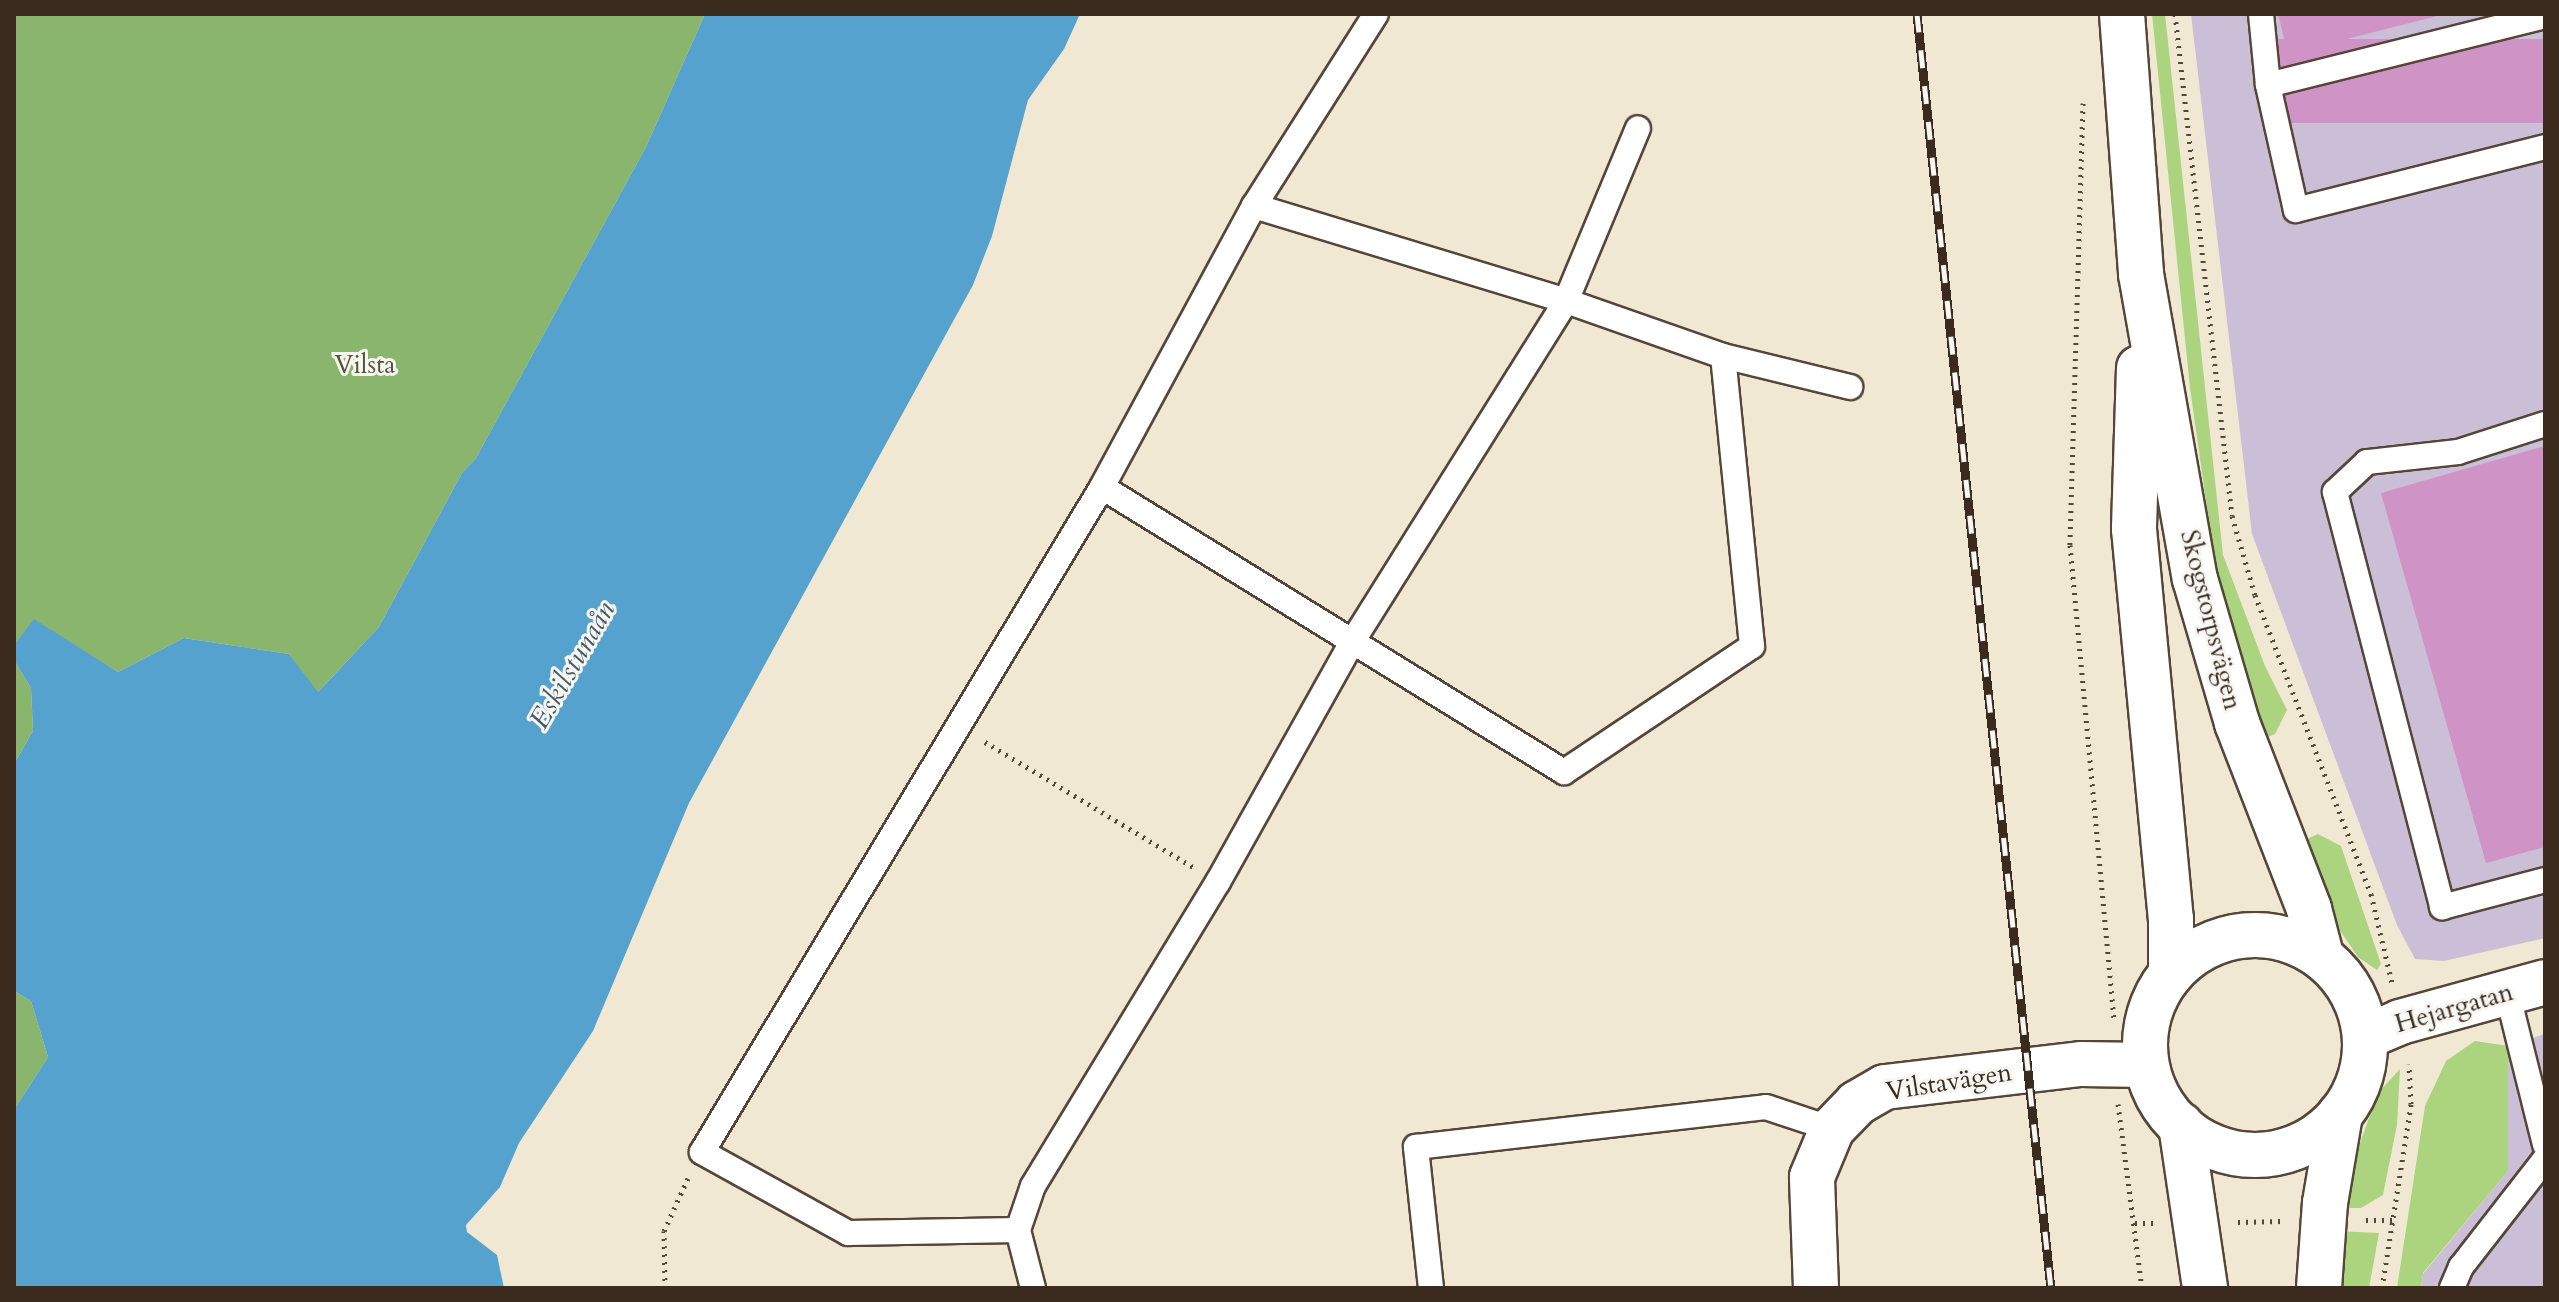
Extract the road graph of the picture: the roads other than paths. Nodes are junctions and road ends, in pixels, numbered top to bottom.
1 (1376, 14) edge
2 (2122, 14) edge
3 (2261, 14) edge
4 (2545, 16) edge
5 (2268, 85) junction
6 (1638, 128) dead end
7 (2545, 147) edge
8 (1254, 206) junction
9 (2141, 274) junction
10 (1566, 301) junction
11 (1723, 356) junction
12 (1850, 387) dead end
13 (2545, 424) edge
14 (1102, 487) junction
15 (1354, 639) junction
16 (2545, 880) edge
17 (2321, 955) junction
18 (2171, 974) junction
19 (2526, 987) edge
20 (2382, 1030) junction
21 (2131, 1065) junction
22 (2340, 1114) junction
23 (2181, 1125) junction
24 (1832, 1129) junction
25 (2545, 1144) edge
26 (2545, 1159) edge
27 (1018, 1230) junction
28 (1033, 1288) edge
29 (1431, 1288) edge
30 (1816, 1288) edge
31 (2205, 1288) edge
32 (2319, 1288) edge
33 (2452, 1288) edge

1 - 8 lane
2 - 9 main road, Skogstorpsvägen
3 - 5 lane
4 - 5 lane
5 - 7 lane
6 - 10 lane
8 - 10 lane
8 - 14 lane
9 - 17 main road, Skogstorpsvägen
9 - 18 main road, Skogstorpsvägen
10 - 11 lane
10 - 15 lane
11 - 12 lane
11 - 15 lane
13 - 16 lane
14 - 15 lane
14 - 27 lane
15 - 27 lane
17 - 18 main road
17 - 20 main road
18 - 21 main road
19 - 20 main road, Hejargatan
19 - 25 lane
20 - 22 main road
21 - 23 main road
21 - 24 main road, Vilstavägen
22 - 23 main road
22 - 32 main road
23 - 31 main road
24 - 29 lane
24 - 30 main road, Vilstavägen
26 - 33 lane
27 - 28 lane

